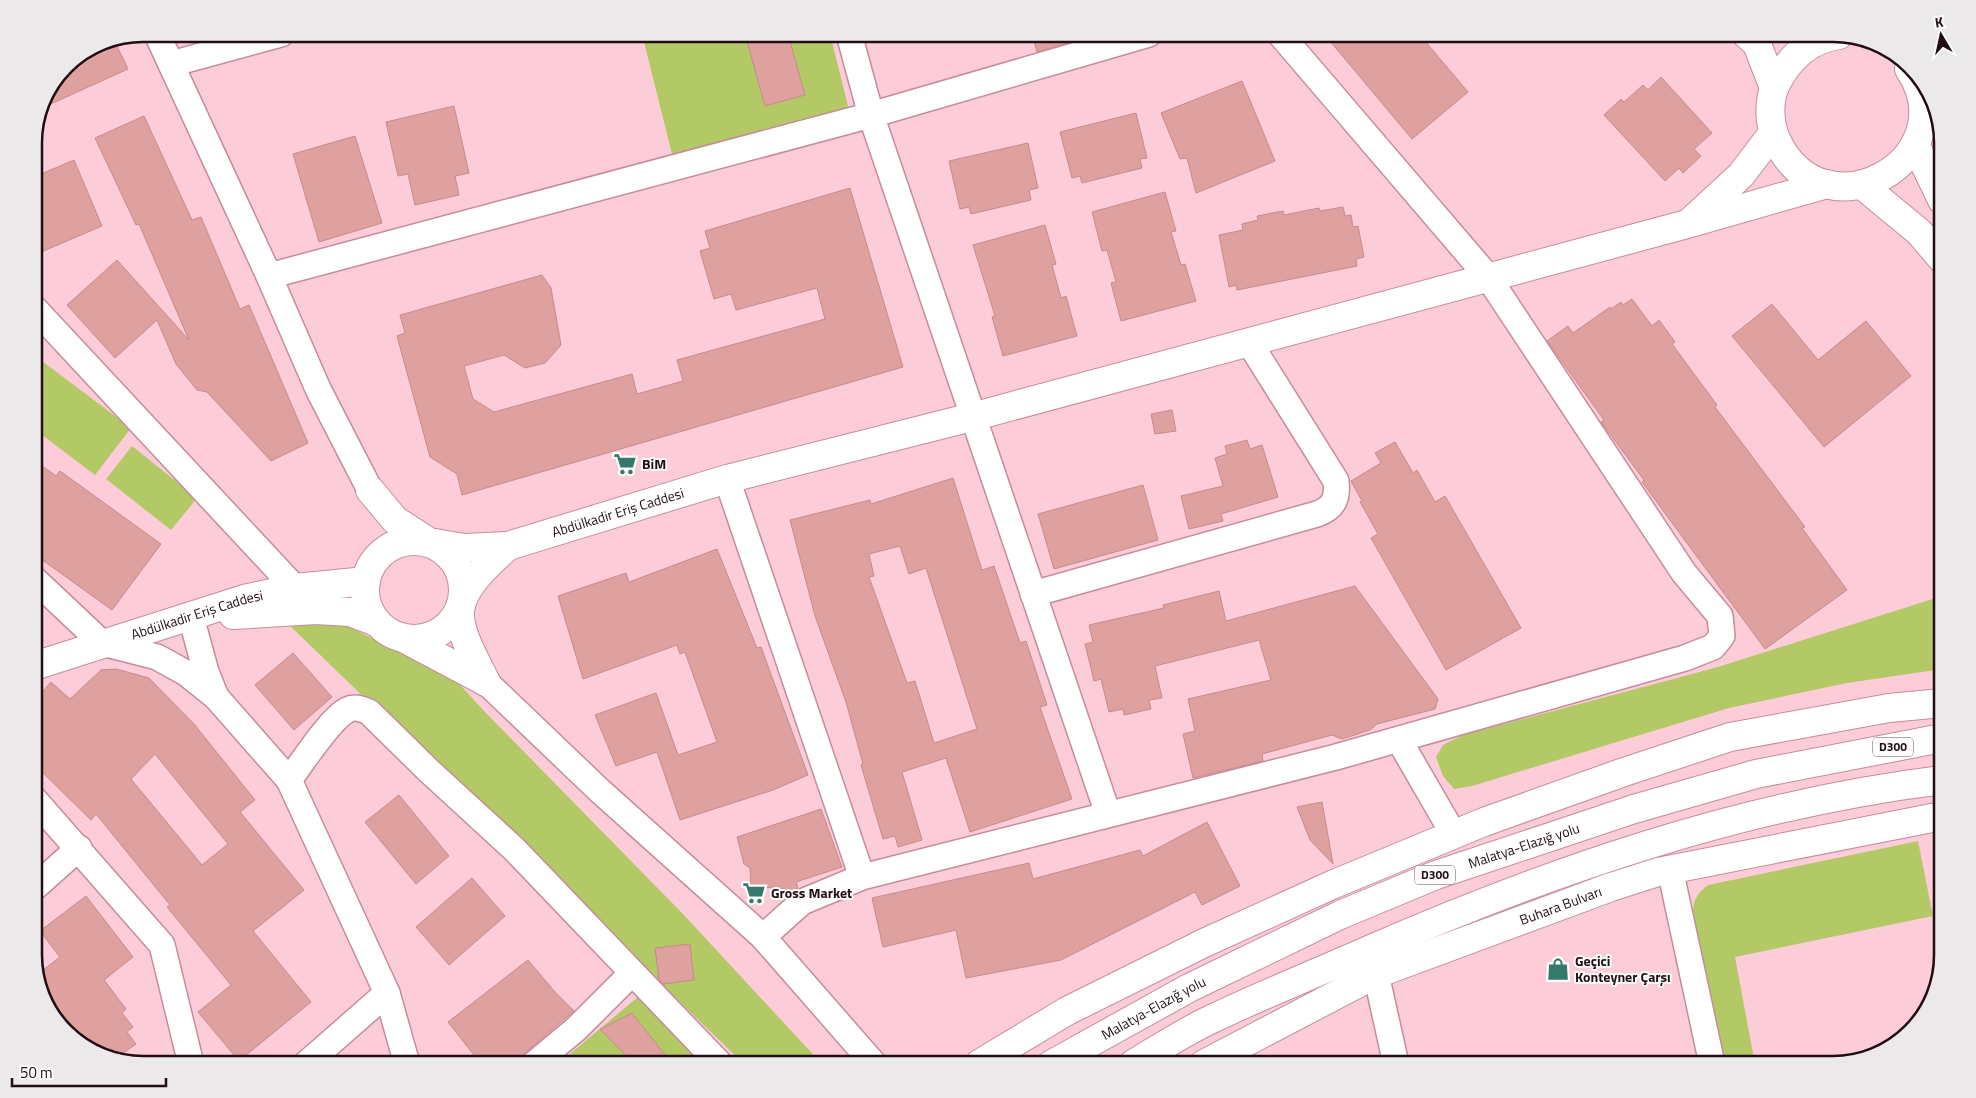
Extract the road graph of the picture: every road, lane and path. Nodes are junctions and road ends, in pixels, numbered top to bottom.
1 (1120, 42) edge
2 (1287, 42) edge
3 (1755, 42) edge
4 (1817, 42) edge
5 (161, 43) edge
6 (248, 43) edge
7 (851, 43) edge
8 (171, 64) junction
9 (1774, 88) junction
10 (1920, 95) edge
11 (870, 115) junction
12 (1924, 127) edge
13 (1773, 133) junction
14 (1933, 164) edge
15 (1827, 184) junction
16 (1862, 185) junction
17 (1687, 224) junction
18 (1933, 249) edge
19 (269, 276) junction
20 (1488, 278) junction
21 (43, 318) edge
22 (1249, 342) junction
23 (972, 417) junction
24 (727, 479) junction
25 (370, 490) junction
26 (429, 542) junction
27 (508, 546) junction
28 (368, 573) junction
29 (43, 587) edge
30 (295, 588) junction
31 (1033, 594) junction
32 (460, 610) junction
33 (192, 617) junction
34 (376, 622) junction
35 (405, 638) junction
36 (102, 643) junction
37 (43, 663) edge
38 (486, 682) junction
39 (216, 697) junction
40 (1934, 704) edge
41 (1934, 739) edge
42 (1399, 740) junction
43 (289, 780) junction
44 (1934, 781) edge
45 (43, 809) edge
46 (1108, 814) junction
47 (1934, 818) edge
48 (1454, 835) junction
49 (79, 848) junction
50 (1670, 869) junction
51 (862, 878) junction
52 (43, 880) edge
53 (764, 937) junction
54 (632, 972) junction
55 (1376, 974) junction
56 (387, 993) junction
57 (189, 1056) edge
58 (315, 1056) edge
59 (405, 1056) edge
60 (544, 1056) edge
61 (712, 1056) edge
62 (867, 1056) edge
63 (992, 1056) edge
64 (1066, 1056) edge
65 (1147, 1056) edge
66 (1219, 1056) edge
67 (1394, 1056) edge
68 (1710, 1056) edge

1 - 11 street
2 - 20 street
3 - 9 main road
4 - 9 main road
5 - 8 street
6 - 8 street
7 - 11 street
8 - 19 street
9 - 13 main road
10 - 12 main road
11 - 19 street
11 - 23 street
12 - 14 main road
12 - 16 main road
13 - 15 main road
13 - 17 main road
15 - 16 main road
15 - 17 main road, Abdülkadir Eriş Caddesi
16 - 18 main road
17 - 20 main road, Abdülkadir Eriş Caddesi
19 - 25 street
20 - 22 main road, Abdülkadir Eriş Caddesi
20 - 42 street
21 - 30 street
22 - 23 main road, Abdülkadir Eriş Caddesi
22 - 31 street
23 - 24 main road, Abdülkadir Eriş Caddesi
23 - 31 street
24 - 27 main road, Abdülkadir Eriş Caddesi
24 - 51 street
25 - 26 main road
25 - 28 main road
26 - 27 main road, Abdülkadir Eriş Caddesi
26 - 28 main road
26 - 32 main road
27 - 32 main road
28 - 30 main road, Abdülkadir Eriş Caddesi
28 - 34 main road
29 - 36 street
30 - 33 main road, Abdülkadir Eriş Caddesi
31 - 46 street
32 - 35 main road
32 - 38 main road
33 - 34 main road
33 - 36 main road, Abdülkadir Eriş Caddesi
33 - 39 street
34 - 35 main road
35 - 38 main road
36 - 37 main road, Abdülkadir Eriş Caddesi
36 - 39 street
38 - 53 street
39 - 43 street
40 - 48 main road
41 - 64 main road, Malatya-Elazığ yolu / D300
42 - 46 street
42 - 48 street
43 - 54 street
43 - 56 street
44 - 65 main road
45 - 49 street
46 - 51 street
47 - 50 main road, Buhara Bulvarı
48 - 63 main road
49 - 52 street
49 - 57 street
50 - 55 main road, Buhara Bulvarı
50 - 68 street
51 - 53 street
53 - 62 street
54 - 60 street
54 - 61 street
55 - 66 main road, Buhara Bulvarı
55 - 67 street
56 - 58 street
56 - 59 street

